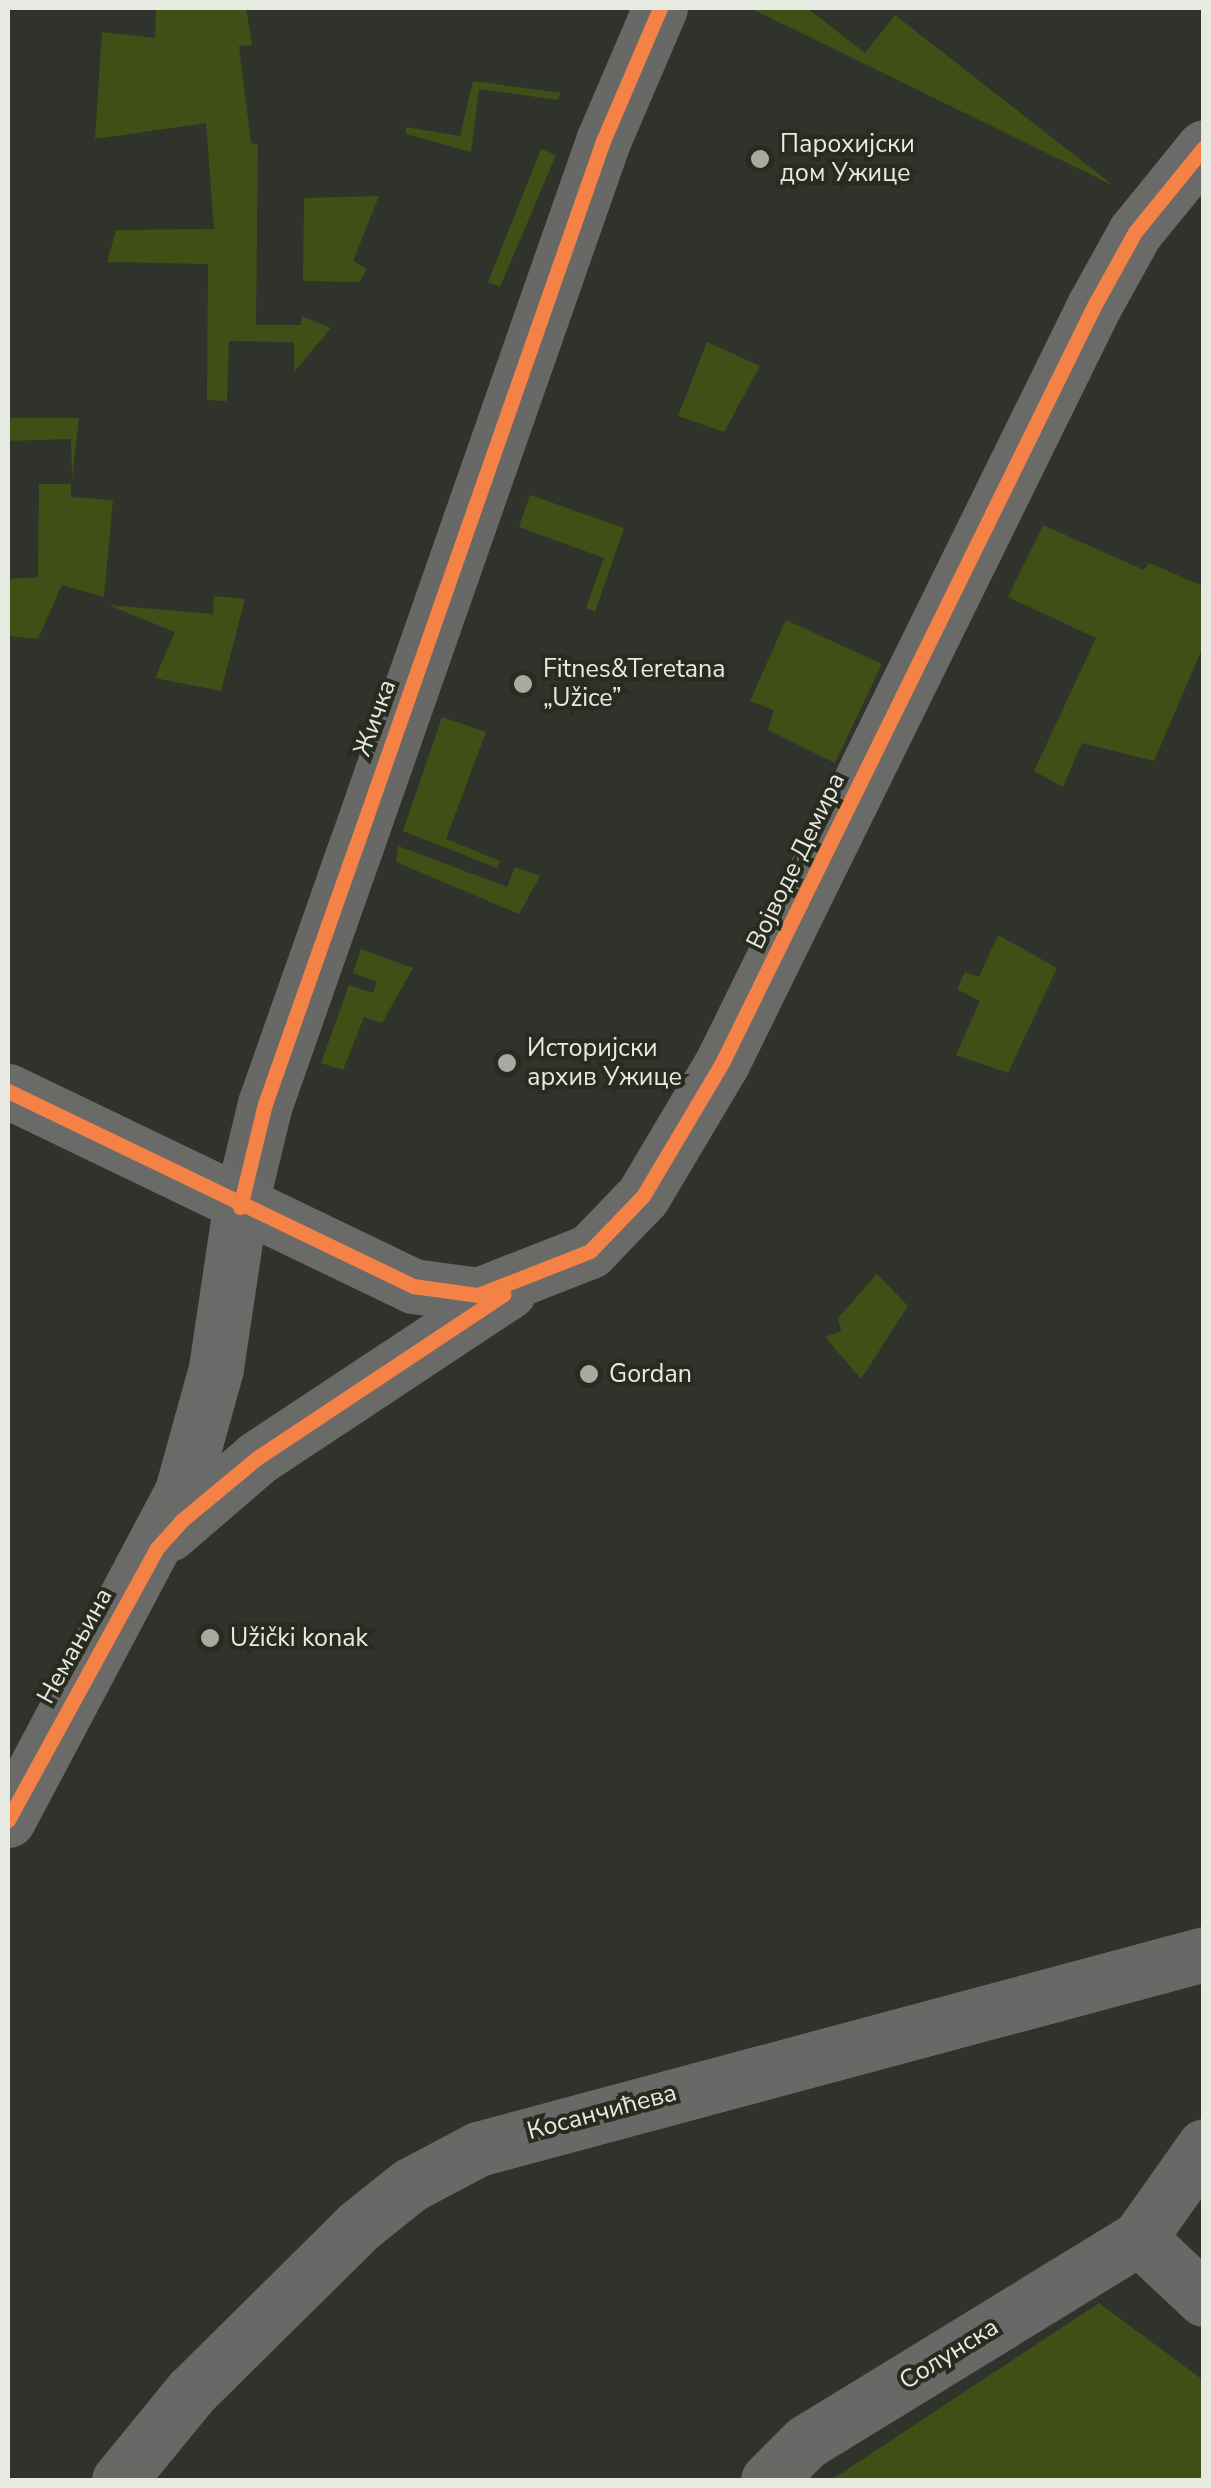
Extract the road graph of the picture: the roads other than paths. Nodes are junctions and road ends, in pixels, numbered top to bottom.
1 (660, 8) edge
2 (1204, 147) edge
3 (8, 1091) edge
4 (240, 1207) junction
5 (516, 1286) junction
6 (158, 1548) junction
7 (8, 1820) edge
8 (1204, 1954) edge
9 (1204, 2146) edge
10 (1138, 2238) junction
11 (1204, 2299) edge
12 (119, 2480) edge
13 (768, 2480) edge

1 - 4 street, Жичка
2 - 5 main road, Војводе Демира
3 - 4 main road
4 - 5 main road, Војводе Демира
4 - 6 main road, Немањина
5 - 6 main road
6 - 7 main road, Немањина
8 - 12 street, Косанчићева
9 - 10 street
10 - 11 street
10 - 13 street, Солунска

